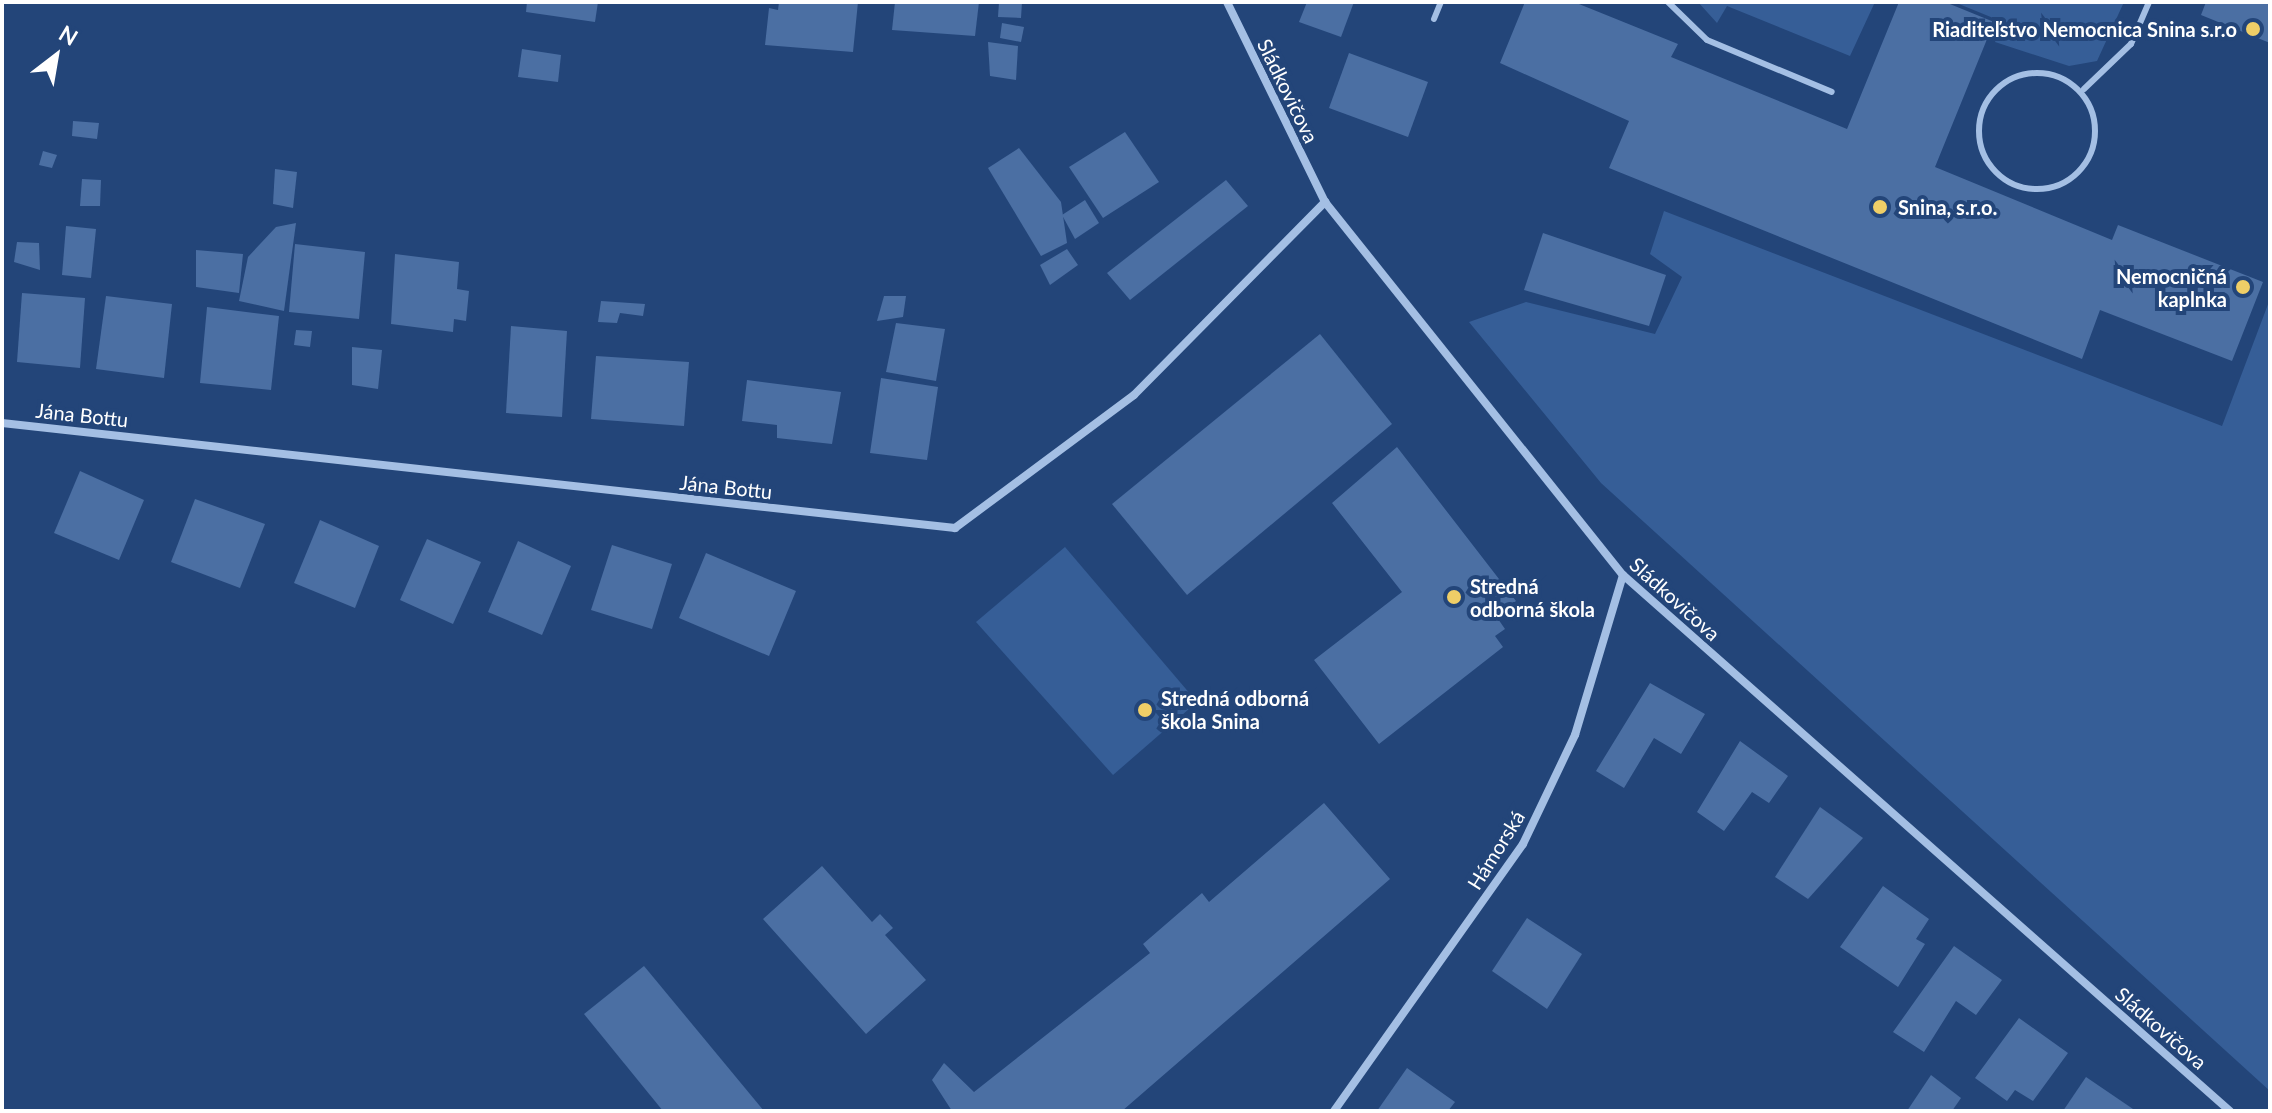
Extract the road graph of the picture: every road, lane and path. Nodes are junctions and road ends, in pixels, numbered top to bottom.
1 (1227, 2) edge
2 (1441, 2) edge
3 (1668, 2) edge
4 (2149, 2) edge
5 (1434, 19) dead end
6 (2084, 89) junction
7 (1832, 92) dead end
8 (1325, 202) junction
9 (2, 423) edge
10 (1623, 575) junction
11 (1334, 1111) edge
12 (2230, 1111) edge

1 - 8 street, Sládkovičova
2 - 5 lane
3 - 7 lane
4 - 6 lane
6 - 6 lane
8 - 9 street, Jána Bottu
8 - 10 street, Sládkovičova
10 - 11 street, Hámorská
10 - 12 street, Sládkovičova

